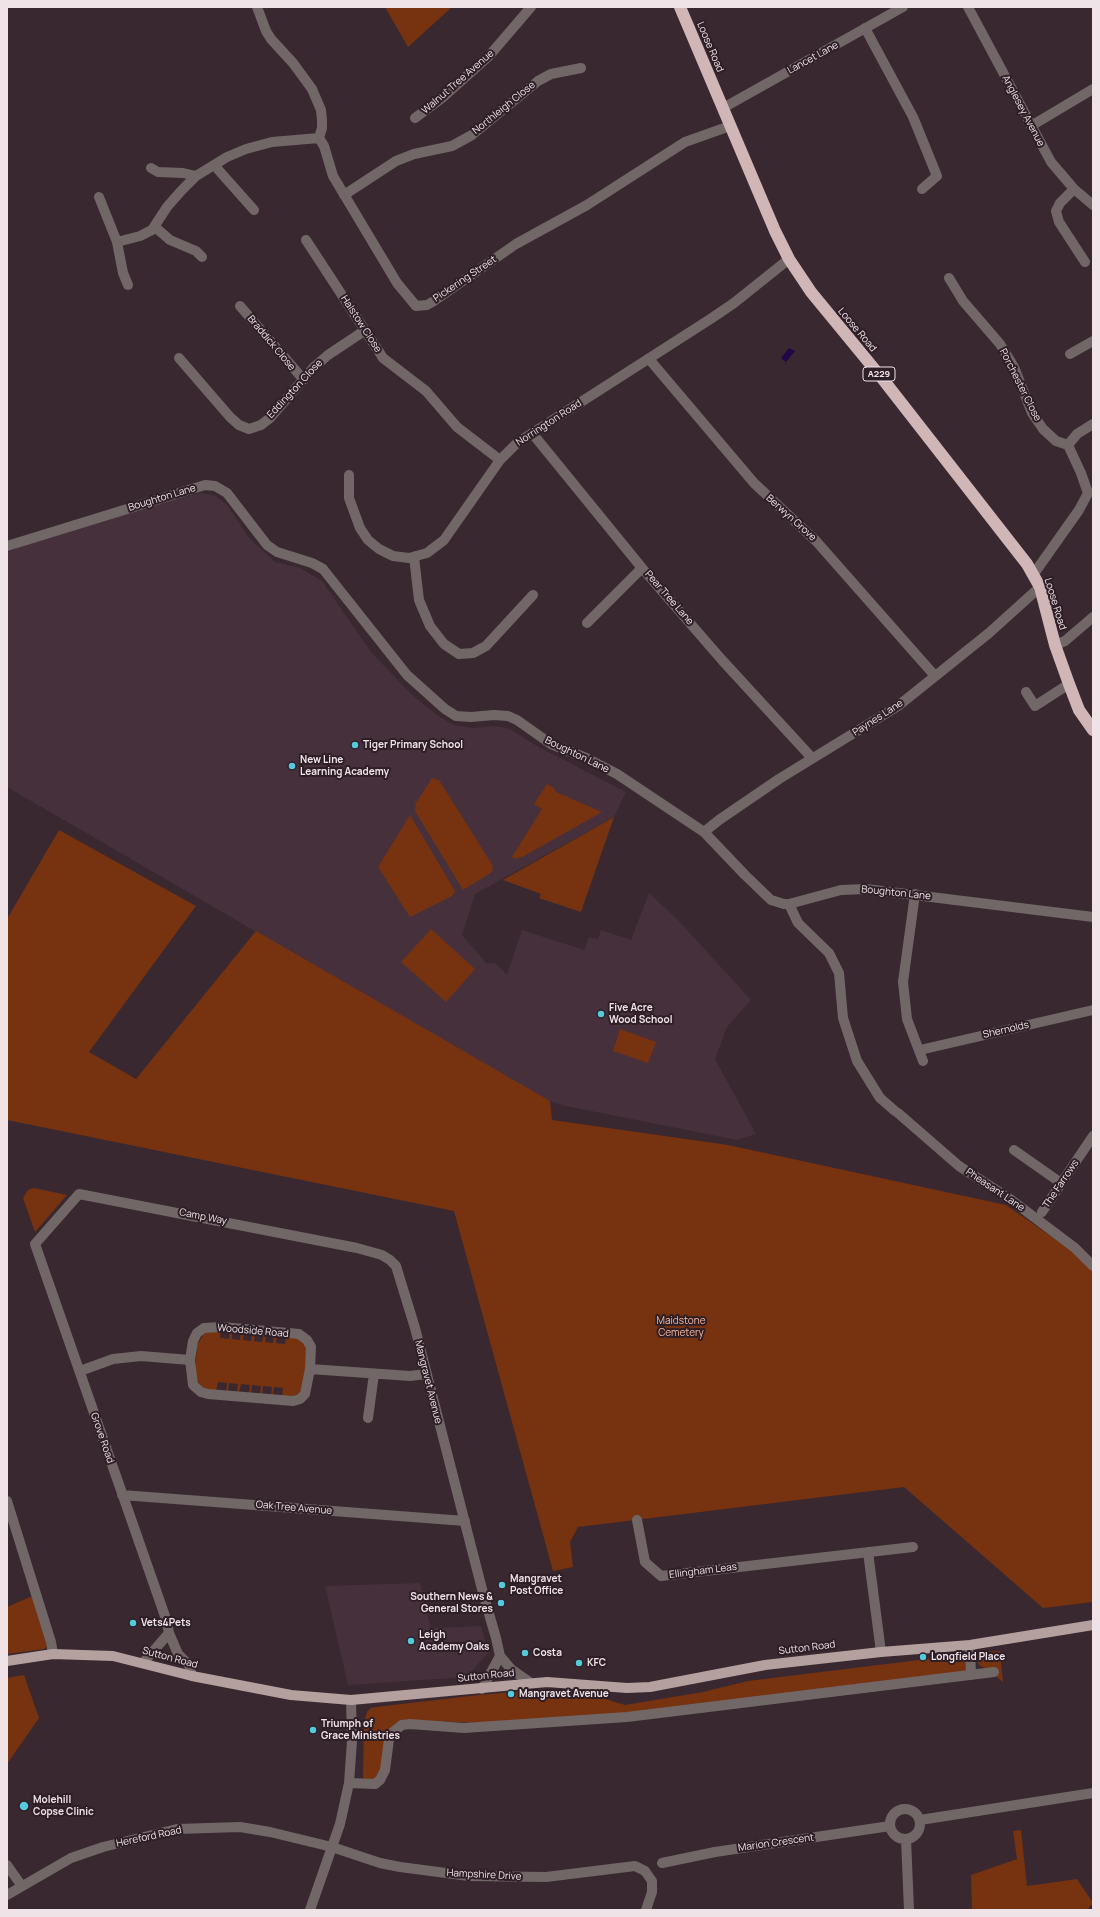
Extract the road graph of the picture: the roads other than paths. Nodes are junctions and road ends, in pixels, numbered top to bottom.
1 (257, 7) edge
2 (531, 7) edge
3 (680, 7) edge
4 (903, 7) edge
5 (968, 7) edge
6 (865, 28) junction
7 (580, 68) dead end
8 (1093, 88) edge
9 (723, 108) junction
10 (415, 118) dead end
11 (730, 126) junction
12 (1031, 126) junction
13 (319, 138) junction
14 (214, 166) junction
15 (151, 168) dead end
16 (196, 176) junction
17 (922, 189) dead end
18 (1074, 189) junction
19 (344, 195) junction
20 (99, 198) dead end
21 (1093, 205) edge
22 (254, 210) dead end
23 (155, 227) junction
24 (306, 240) dead end
25 (117, 242) junction
26 (202, 257) dead end
27 (789, 259) junction
28 (1085, 262) dead end
29 (949, 278) dead end
30 (128, 285) dead end
31 (240, 306) dead end
32 (364, 331) junction
33 (1093, 341) edge
34 (1070, 354) dead end
35 (180, 358) dead end
36 (648, 359) junction
37 (303, 379) junction
38 (1093, 424) edge
39 (532, 433) junction
40 (1068, 445) junction
41 (500, 460) junction
42 (349, 475) dead end
43 (7, 546) edge
44 (414, 557) junction
45 (642, 568) junction
46 (1033, 575) junction
47 (1040, 587) junction
48 (533, 595) dead end
49 (1093, 617) edge
50 (587, 623) dead end
51 (1055, 645) junction
52 (935, 676) junction
53 (1069, 684) junction
54 (1026, 692) dead end
55 (1093, 730) edge
56 (812, 758) junction
57 (704, 832) junction
58 (915, 894) junction
59 (789, 904) junction
60 (1093, 917) edge
61 (1093, 1010) edge
62 (920, 1050) junction
63 (923, 1061) dead end
64 (1092, 1138) edge
65 (1014, 1150) dead end
66 (1061, 1183) junction
67 (1042, 1212) dead end
68 (35, 1244) joint
69 (390, 1260) joint
70 (1093, 1266) edge
71 (190, 1360) junction
72 (310, 1369) junction
73 (80, 1371) junction
74 (374, 1374) junction
75 (426, 1374) junction
76 (368, 1418) dead end
77 (122, 1495) junction
78 (7, 1501) edge
79 (637, 1520) dead end
80 (465, 1521) junction
81 (913, 1547) dead end
82 (868, 1552) junction
83 (1093, 1625) edge
84 (169, 1633) junction
85 (970, 1645) junction
86 (880, 1652) junction
87 (54, 1654) junction
88 (500, 1656) junction
89 (7, 1661) edge
90 (143, 1662) junction
91 (994, 1672) dead end
92 (971, 1674) junction
93 (192, 1676) junction
94 (531, 1683) junction
95 (482, 1689) junction
96 (351, 1700) junction
97 (349, 1783) junction
98 (1093, 1793) edge
99 (920, 1820) junction
100 (890, 1826) junction
101 (906, 1839) junction
102 (332, 1847) junction
103 (662, 1863) dead end
104 (7, 1865) edge
105 (21, 1885) junction
106 (7, 1895) edge
107 (310, 1910) edge
108 (646, 1910) edge
109 (909, 1910) edge

1 - 13 street
2 - 10 street, Walnut Tree Avenue
3 - 9 highway, Loose Road / A229
4 - 6 street, Lancet Lane
5 - 12 street, Anglesey Avenue
6 - 9 street, Lancet Lane
6 - 17 street
7 - 19 street, Northleigh Close
8 - 12 street
9 - 11 highway, Loose Road / A229
11 - 19 street, Pickering Street
11 - 27 highway, Loose Road / A229
12 - 18 street, Anglesey Avenue
13 - 14 street
13 - 19 street, Pickering Street
14 - 16 street
14 - 22 street
15 - 16 street
16 - 23 street
18 - 21 street, Anglesey Avenue
18 - 28 street
20 - 25 street
23 - 25 street
23 - 26 street
24 - 32 street, Halstow Close
25 - 30 street
27 - 36 street, Norrington Road
27 - 46 highway, Loose Road / A229
29 - 40 street, Porchester Close
31 - 37 street, Braddick Close
32 - 37 street, Eddington Close
32 - 41 street, Halstow Close
33 - 34 street
35 - 37 street, Eddington Close
36 - 39 street, Norrington Road
36 - 52 street, Berwyn Grove
38 - 40 street
39 - 41 street, Norrington Road
39 - 45 street, Pear Tree Lane
40 - 46 street
41 - 44 street, Norrington Road
42 - 44 street, Norrington Road
43 - 57 street, Boughton Lane
44 - 48 street
45 - 50 street
45 - 56 street, Pear Tree Lane
46 - 47 highway, Loose Road / A229
47 - 51 highway, Loose Road / A229
47 - 52 street, Paynes Lane
49 - 51 street
51 - 53 highway, Loose Road / A229
52 - 56 street, Paynes Lane
53 - 54 street
53 - 55 highway, Loose Road / A229
56 - 57 street, Paynes Lane
57 - 59 street, Boughton Lane
58 - 59 street, Boughton Lane
58 - 60 street, Boughton Lane
58 - 62 street
59 - 70 street, Pheasant Lane
61 - 62 street, Shernolds
62 - 63 street
64 - 66 street, The Farrows
65 - 66 street
66 - 67 street, The Farrows
68 - 69 street, Camp Way
68 - 73 street, Grove Road
69 - 75 street, Mangravet Avenue
71 - 72 street, Woodside Road
71 - 72 street, Woodside Road
71 - 73 street
72 - 74 street
73 - 77 street, Grove Road
74 - 75 street
74 - 76 street
75 - 80 street, Mangravet Avenue
77 - 80 street, Oak Tree Avenue
77 - 84 street, Grove Road
78 - 87 street
79 - 82 street, Ellingham Leas
80 - 88 street, Mangravet Avenue
81 - 82 street
82 - 86 street
83 - 85 main road, Sutton Road
84 - 90 street
84 - 93 street, Grove Road
85 - 86 main road, Sutton Road
85 - 92 street
86 - 94 main road, Sutton Road
87 - 89 main road, Sutton Road
87 - 90 main road, Sutton Road
88 - 94 street
88 - 95 street
90 - 93 main road, Sutton Road
91 - 92 street
92 - 97 street
93 - 96 main road, Sutton Road
94 - 95 main road, Sutton Road
95 - 96 main road, Sutton Road
96 - 97 street
97 - 102 street
98 - 99 street
99 - 100 street
99 - 101 street
100 - 101 street
100 - 103 street, Marion Crescent
101 - 109 street
102 - 105 street, Hereford Road
102 - 107 street
102 - 108 street, Hampshire Drive
104 - 105 street
105 - 106 street, Hereford Road

